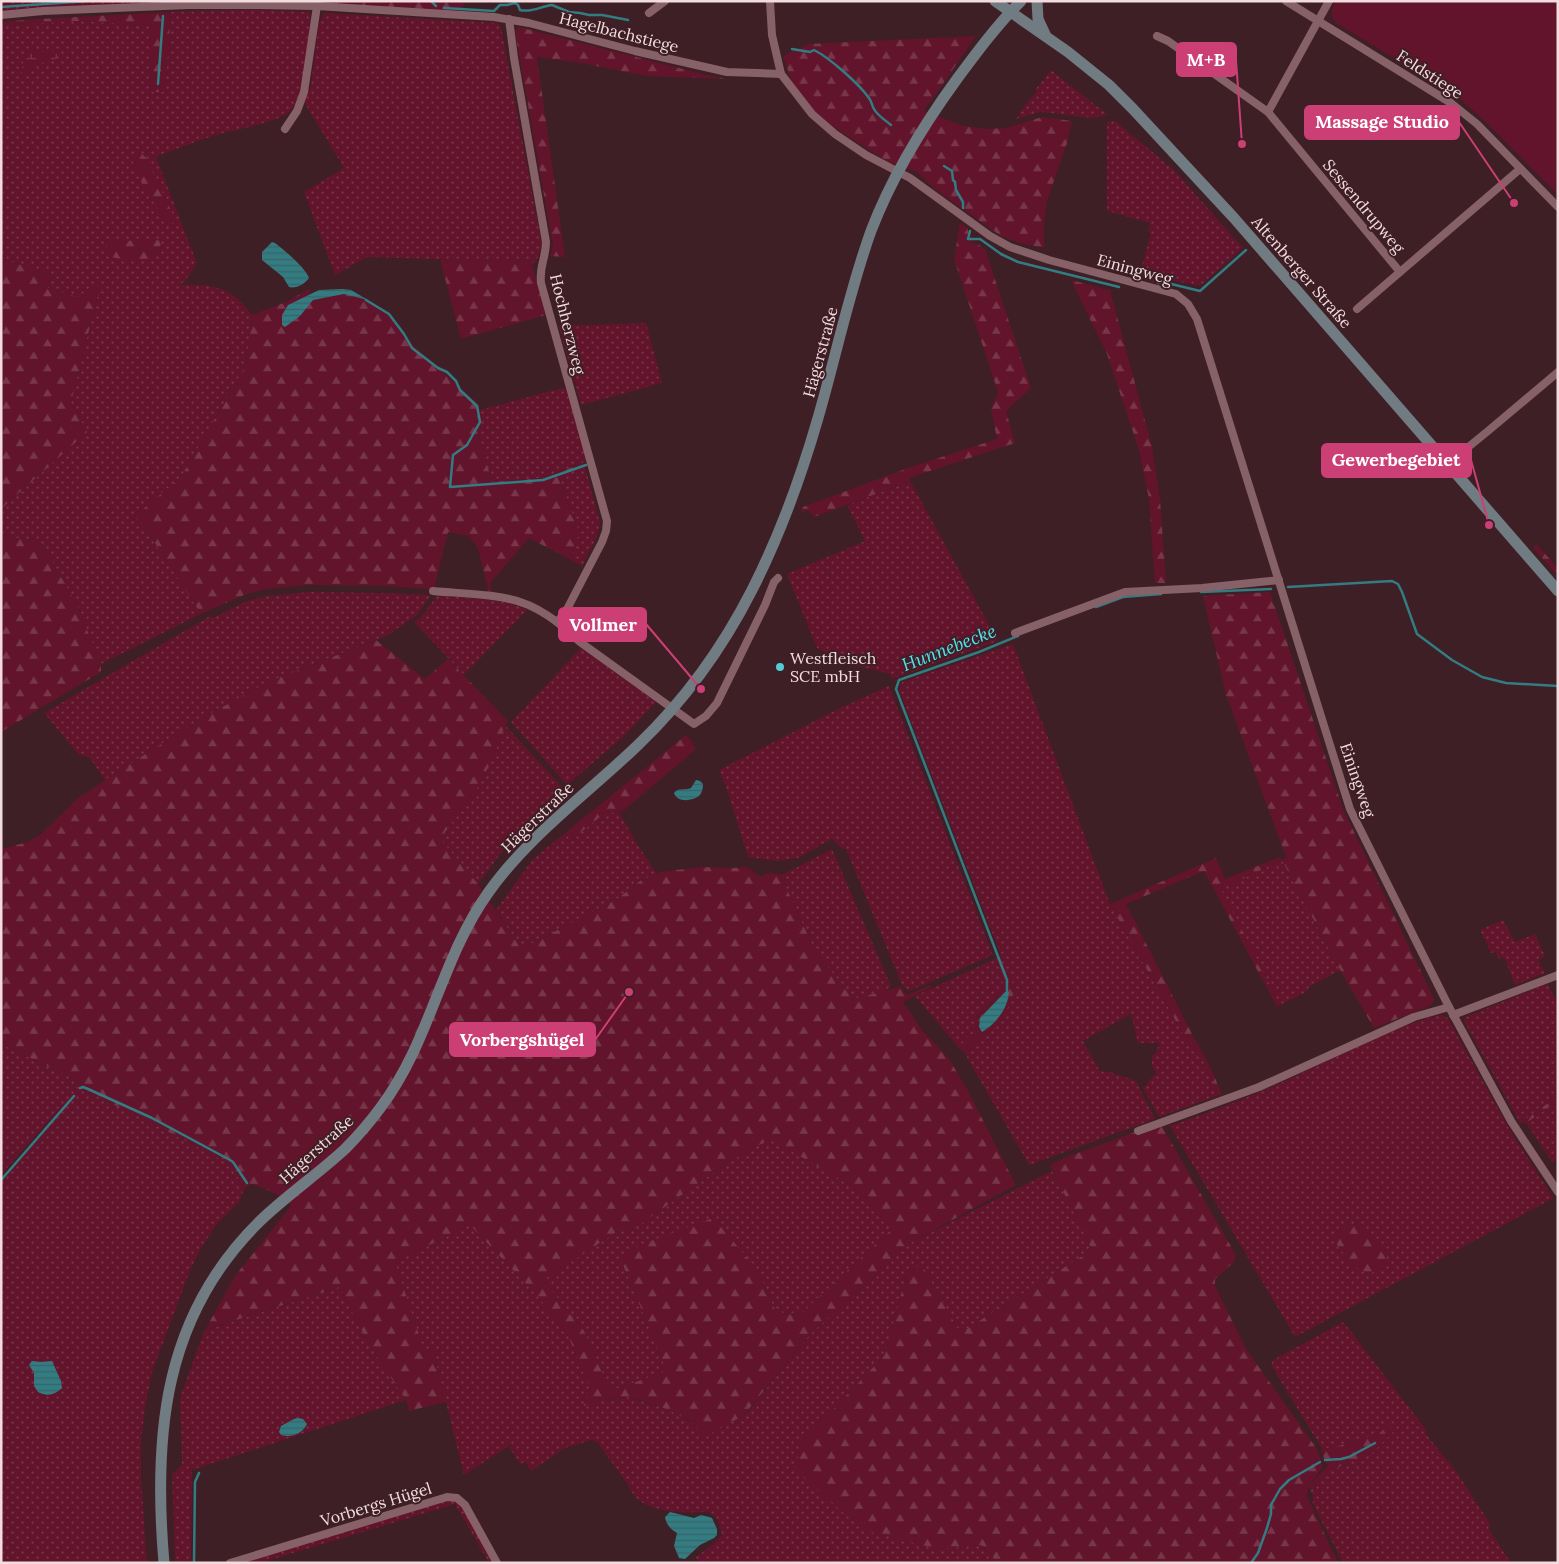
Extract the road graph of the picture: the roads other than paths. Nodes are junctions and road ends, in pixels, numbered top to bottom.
1 (665, 1) edge
2 (770, 1) edge
3 (995, 1) edge
4 (1021, 1) edge
5 (1037, 1) edge
6 (1286, 1) edge
7 (1329, 1) edge
8 (317, 6) junction
9 (1011, 12) junction
10 (649, 13) dead end
11 (1, 15) edge
12 (509, 19) junction
13 (1318, 21) junction
14 (1046, 36) junction
15 (1157, 36) dead end
16 (781, 74) junction
17 (1268, 112) junction
18 (285, 129) dead end
19 (1520, 169) junction
20 (897, 171) junction
21 (1558, 207) edge
22 (1400, 272) junction
23 (1357, 309) dead end
24 (1558, 372) edge
25 (1448, 465) junction
26 (778, 578) dead end
27 (1279, 580) junction
28 (433, 591) dead end
29 (1558, 591) edge
30 (557, 622) junction
31 (1015, 633) dead end
32 (673, 708) junction
33 (1558, 975) edge
34 (1449, 1007) junction
35 (1453, 1015) junction
36 (1138, 1131) dead end
37 (1558, 1192) edge
38 (164, 1563) edge
39 (230, 1563) edge
40 (497, 1563) edge

1 - 10 street
2 - 16 street
3 - 9 main road, Altenberger Straße
4 - 9 main road, Hägerstraße
5 - 14 main road
6 - 13 street, Feldstiege
7 - 13 street
8 - 11 street, Hagelbachstiege
8 - 12 street, Hagelbachstiege
8 - 18 street
9 - 14 main road, Altenberger Straße
9 - 20 main road, Hägerstraße
12 - 16 street, Hagelbachstiege
12 - 30 street, Hochherzweg
13 - 17 street
13 - 19 street, Feldstiege
14 - 25 main road, Altenberger Straße
15 - 17 street, Sessendrupweg
16 - 20 street, Einingweg
17 - 22 street, Sessendrupweg
19 - 21 street, Feldstiege
19 - 22 street, Sessendrupweg
20 - 27 street, Einingweg
20 - 32 main road, Hägerstraße
22 - 23 street, Sessendrupweg
24 - 25 street
25 - 29 main road, Altenberger Straße
26 - 32 street
27 - 31 street
27 - 34 street, Einingweg
28 - 30 street
30 - 32 street
32 - 38 main road, Hägerstraße
33 - 35 street
34 - 35 street, Einingweg
34 - 36 street
35 - 37 street, Einingweg
39 - 40 street, Vorbergs Hügel

